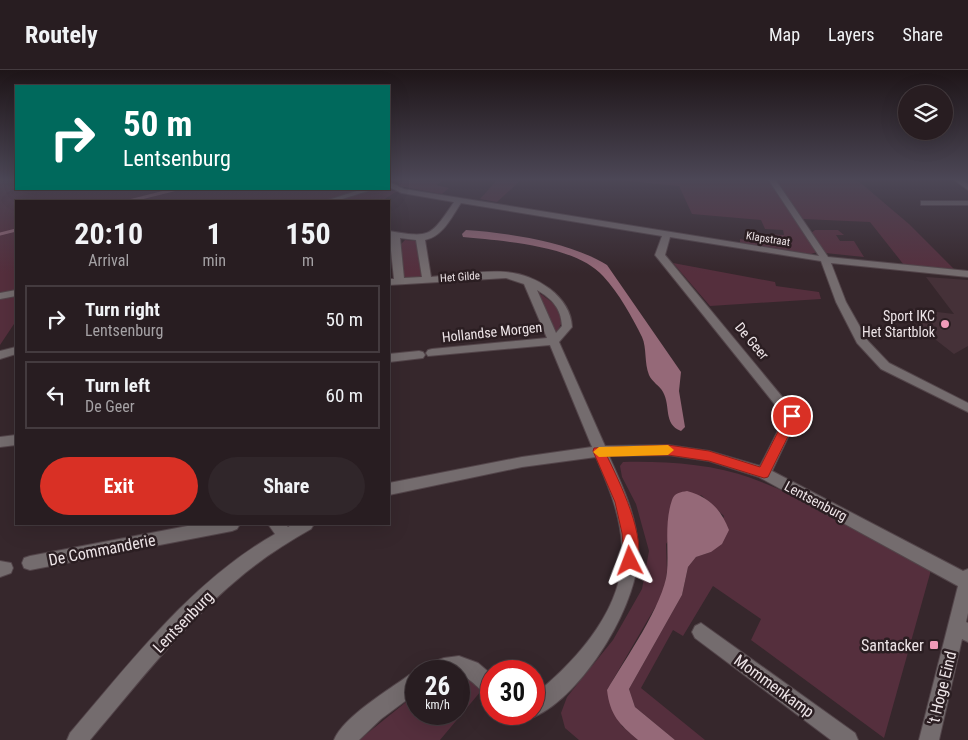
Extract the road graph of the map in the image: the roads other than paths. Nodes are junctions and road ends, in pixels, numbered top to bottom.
1 (451, 210) edge
2 (521, 210) edge
3 (793, 210) edge
4 (392, 233) edge
5 (667, 234) junction
6 (420, 239) junction
7 (823, 259) junction
8 (968, 274) edge
9 (427, 279) junction
10 (394, 281) edge
11 (529, 283) junction
12 (15, 293) edge
13 (0, 296) edge
14 (554, 341) junction
15 (15, 350) edge
16 (432, 353) dead end
17 (0, 355) edge
18 (419, 355) dead end
19 (390, 358) edge
20 (968, 408) edge
21 (15, 440) edge
22 (0, 442) edge
23 (599, 451) junction
24 (764, 473) junction
25 (390, 489) edge
26 (227, 525) edge
27 (301, 525) edge
28 (280, 529) edge
29 (30, 563) dead end
30 (967, 579) edge
31 (963, 629) edge
32 (700, 632) dead end
33 (405, 690) edge
34 (545, 699) edge
35 (77, 740) edge
36 (344, 740) edge
37 (848, 740) edge
38 (929, 740) edge

1 - 6 street
2 - 5 street, Klapstraat
3 - 7 street
4 - 6 street
4 - 10 street
5 - 7 street, Klapstraat
5 - 24 street, De Geer
6 - 9 street
7 - 8 street, Klapstraat
7 - 20 street
9 - 10 street, Het Gilde
9 - 11 street, Het Gilde
11 - 14 street
11 - 14 street, Het Gilde
12 - 13 street
14 - 16 street, Hollandse Morgen
14 - 23 street
15 - 17 street
18 - 19 street
21 - 22 street
23 - 24 street, Lentsenburg
23 - 25 street, Lentsenburg
23 - 34 street
24 - 30 street, Lentsenburg
26 - 29 street, De Commanderie
27 - 28 street, Lentsenburg
28 - 35 street, Lentsenburg
30 - 31 street, 't Hoge Eind
31 - 38 street, 't Hoge Eind
32 - 37 street, Mommenkamp
33 - 36 street

